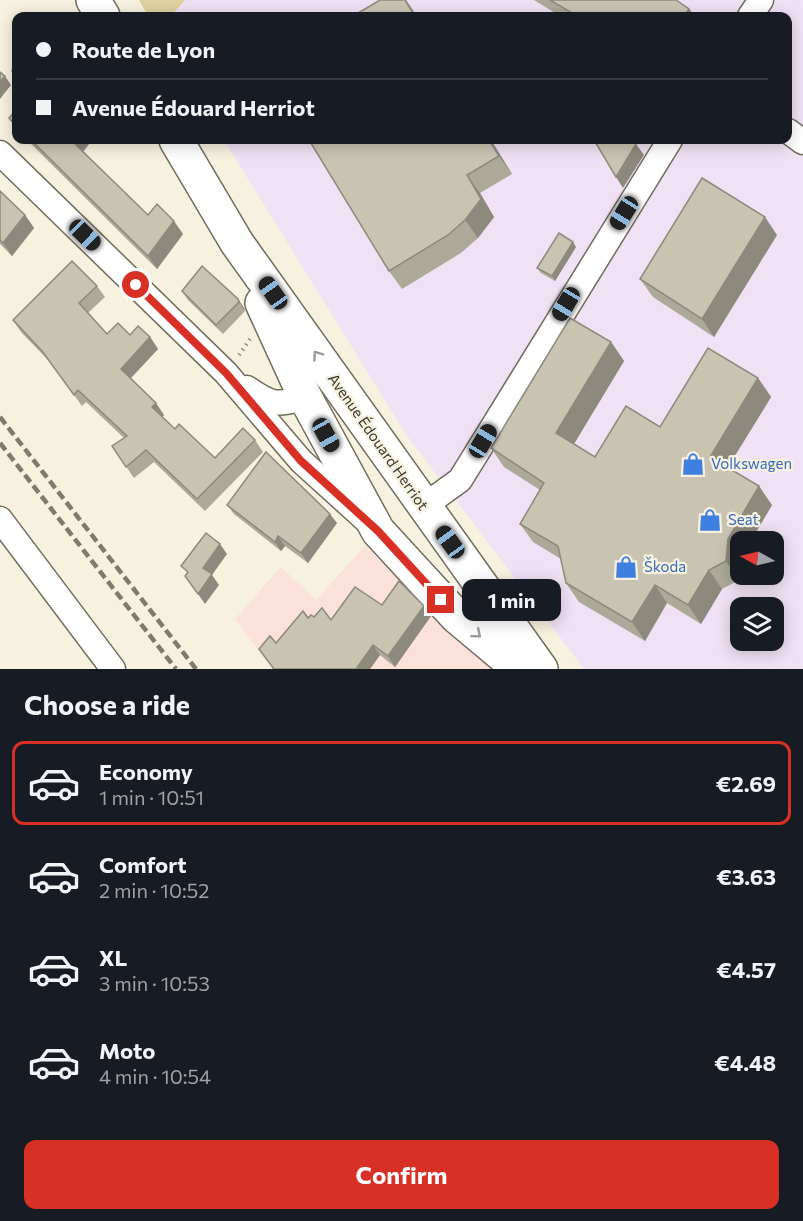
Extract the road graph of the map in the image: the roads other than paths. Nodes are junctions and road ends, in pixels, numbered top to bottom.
1 (178, 144) edge
2 (668, 144) edge
3 (0, 153) edge
4 (237, 243) junction
5 (226, 373) junction
6 (305, 397) junction
7 (424, 506) junction
8 (0, 519) edge
9 (378, 531) junction
10 (113, 669) edge
11 (519, 669) edge
12 (541, 669) edge

1 - 4 main road, Avenue Édouard Herriot
2 - 7 street
3 - 5 street
4 - 6 main road, Avenue Édouard Herriot
7 -> 4 main road, Avenue Édouard Herriot
5 - 6 street
5 - 9 street
6 - 9 main road, Avenue Édouard Herriot
7 - 12 main road, Avenue Édouard Herriot
8 - 10 street
9 -> 11 main road, Avenue Édouard Herriot

